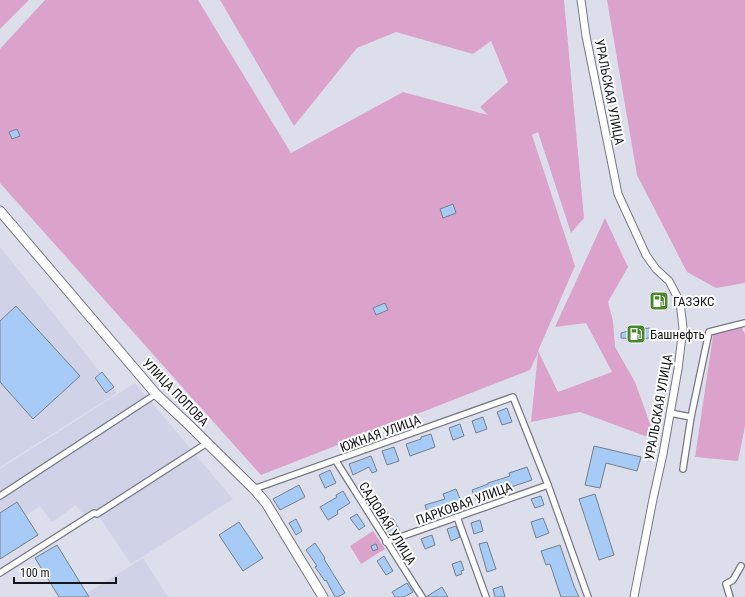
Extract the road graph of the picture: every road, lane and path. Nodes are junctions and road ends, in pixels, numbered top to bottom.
1 (581, 0) edge
2 (0, 212) edge
3 (745, 323) edge
4 (156, 394) junction
5 (670, 413) junction
6 (691, 417) junction
7 (207, 443) junction
8 (336, 461) junction
9 (683, 469) dead end
10 (548, 485) junction
11 (254, 489) junction
12 (0, 496) edge
13 (457, 517) junction
14 (386, 542) junction
15 (741, 566) dead end
16 (0, 572) edge
17 (323, 597) edge
18 (422, 597) edge
19 (486, 597) edge
20 (588, 597) edge
21 (634, 597) edge
22 (730, 597) edge

1 - 5 street, УРАЛЬСКАЯ УЛИЦА
2 - 4 main road, УЛИЦА ПОПОВА
3 - 6 street
4 - 7 main road, УЛИЦА ПОПОВА
4 - 12 street
5 - 6 street
5 - 21 street, УРАЛЬСКАЯ УЛИЦА
6 - 9 street
7 - 11 main road, УЛИЦА ПОПОВА
7 - 16 street
8 - 10 street, ЮЖНАЯ УЛИЦА
8 - 11 street, ЮЖНАЯ УЛИЦА
8 - 14 street, САДОВАЯ УЛИЦА
10 - 13 street, ПАРКОВАЯ УЛИЦА
10 - 20 street
11 - 17 main road, УЛИЦА ПОПОВА
13 - 14 street, ПАРКОВАЯ УЛИЦА
13 - 19 street
14 - 18 street, САДОВАЯ УЛИЦА
15 - 22 street

